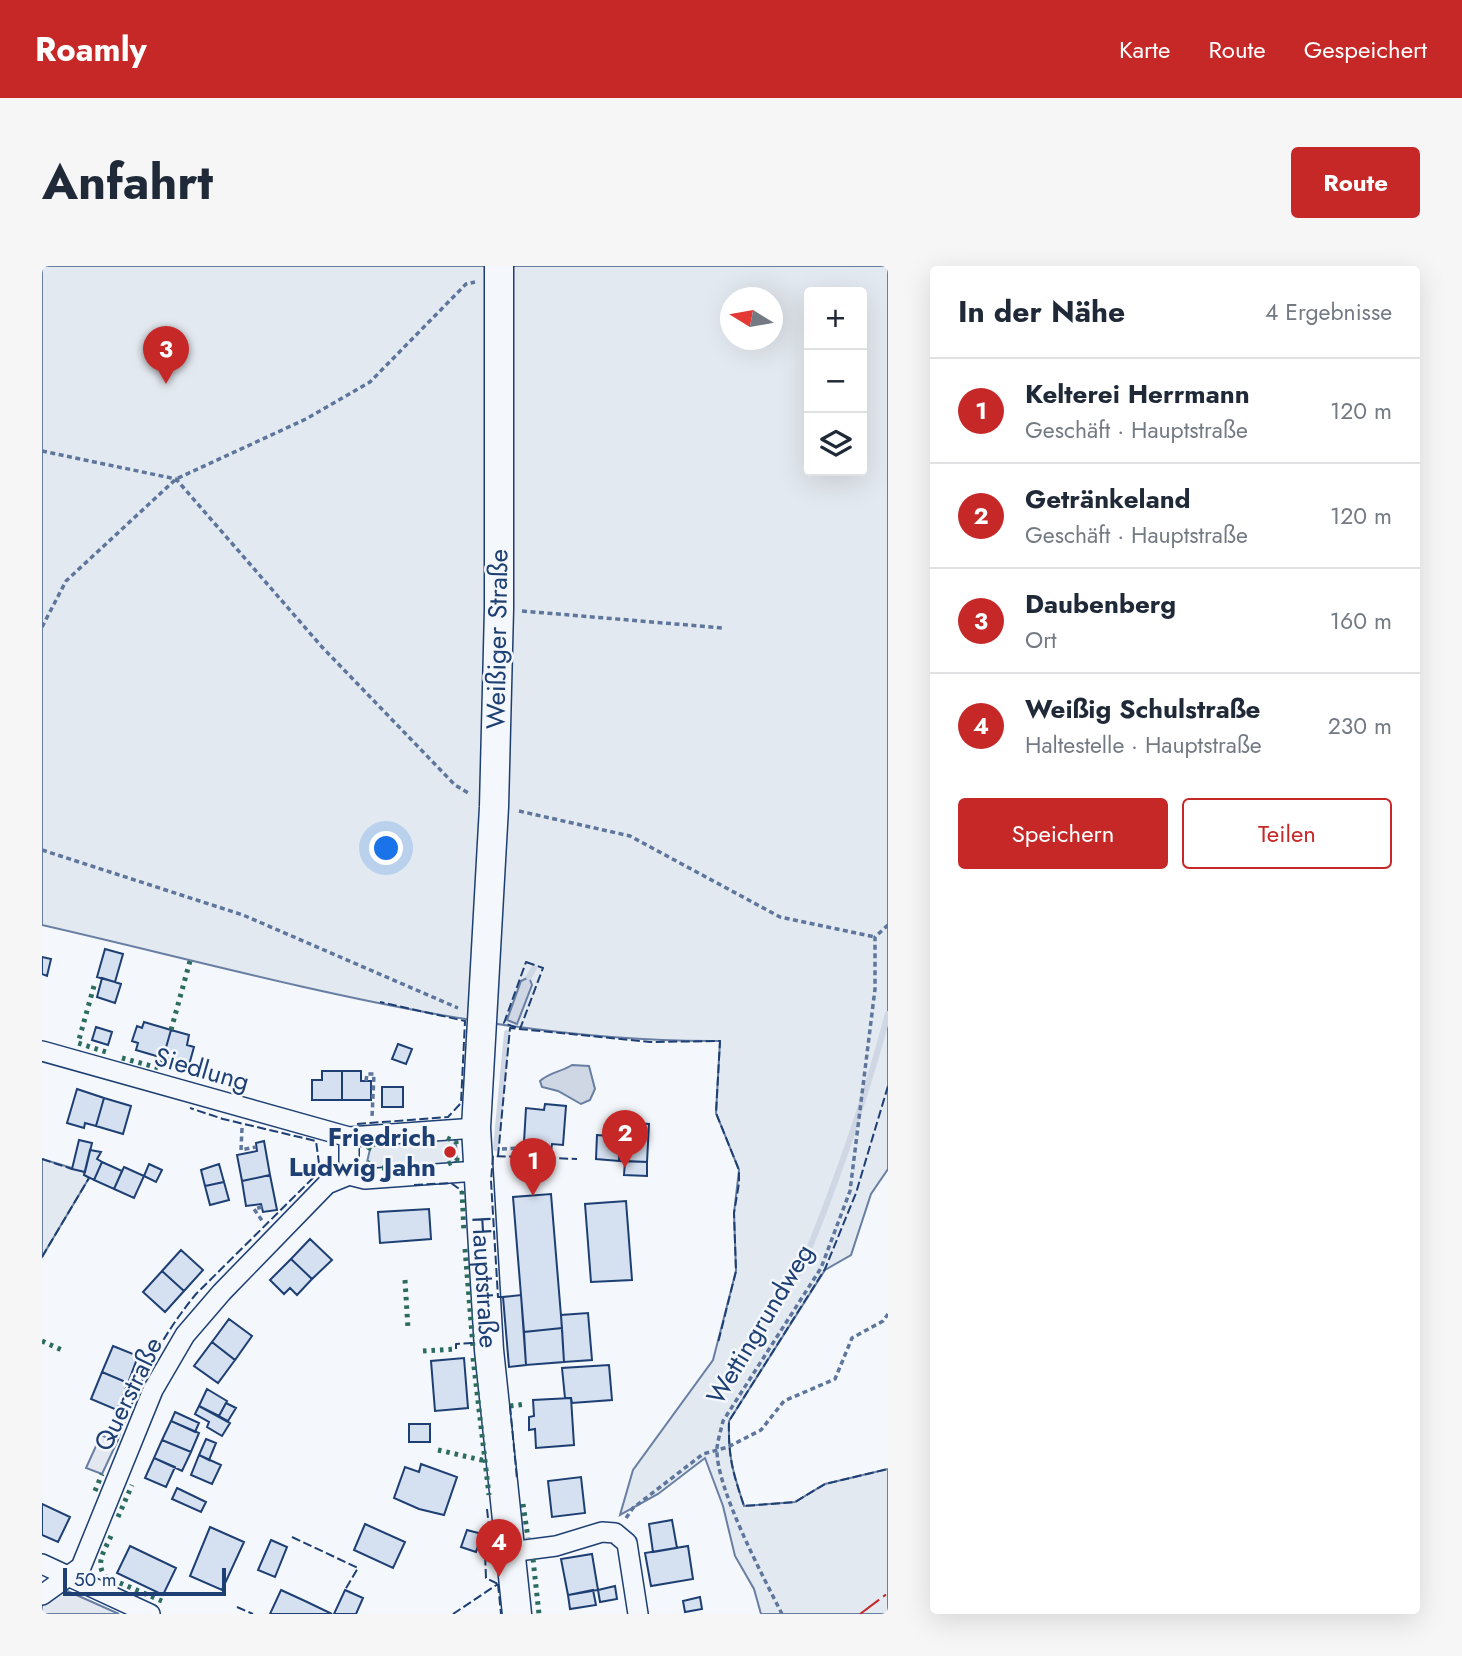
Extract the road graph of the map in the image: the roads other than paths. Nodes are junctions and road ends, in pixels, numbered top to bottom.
1 (493, 272) edge
2 (471, 1011) joint
3 (42, 1051) edge
4 (476, 1128) junction
5 (349, 1137) junction
6 (477, 1171) junction
7 (349, 1175) junction
8 (510, 1552) junction
9 (42, 1564) edge
10 (67, 1576) junction
11 (42, 1595) edge
12 (150, 1614) edge
13 (517, 1614) edge
14 (638, 1614) edge

1 - 2 street, Weißiger Straße
2 - 4 street, Hauptstraße
3 - 5 street, Siedlung
4 - 5 street, Siedlung
4 - 6 street, Hauptstraße
5 - 7 street
6 - 7 street
6 - 8 street, Hauptstraße
7 - 10 street, Querstraße
8 - 13 street, Hauptstraße
8 - 14 street
9 - 10 street
10 - 11 street, Querstraße
10 - 12 street

